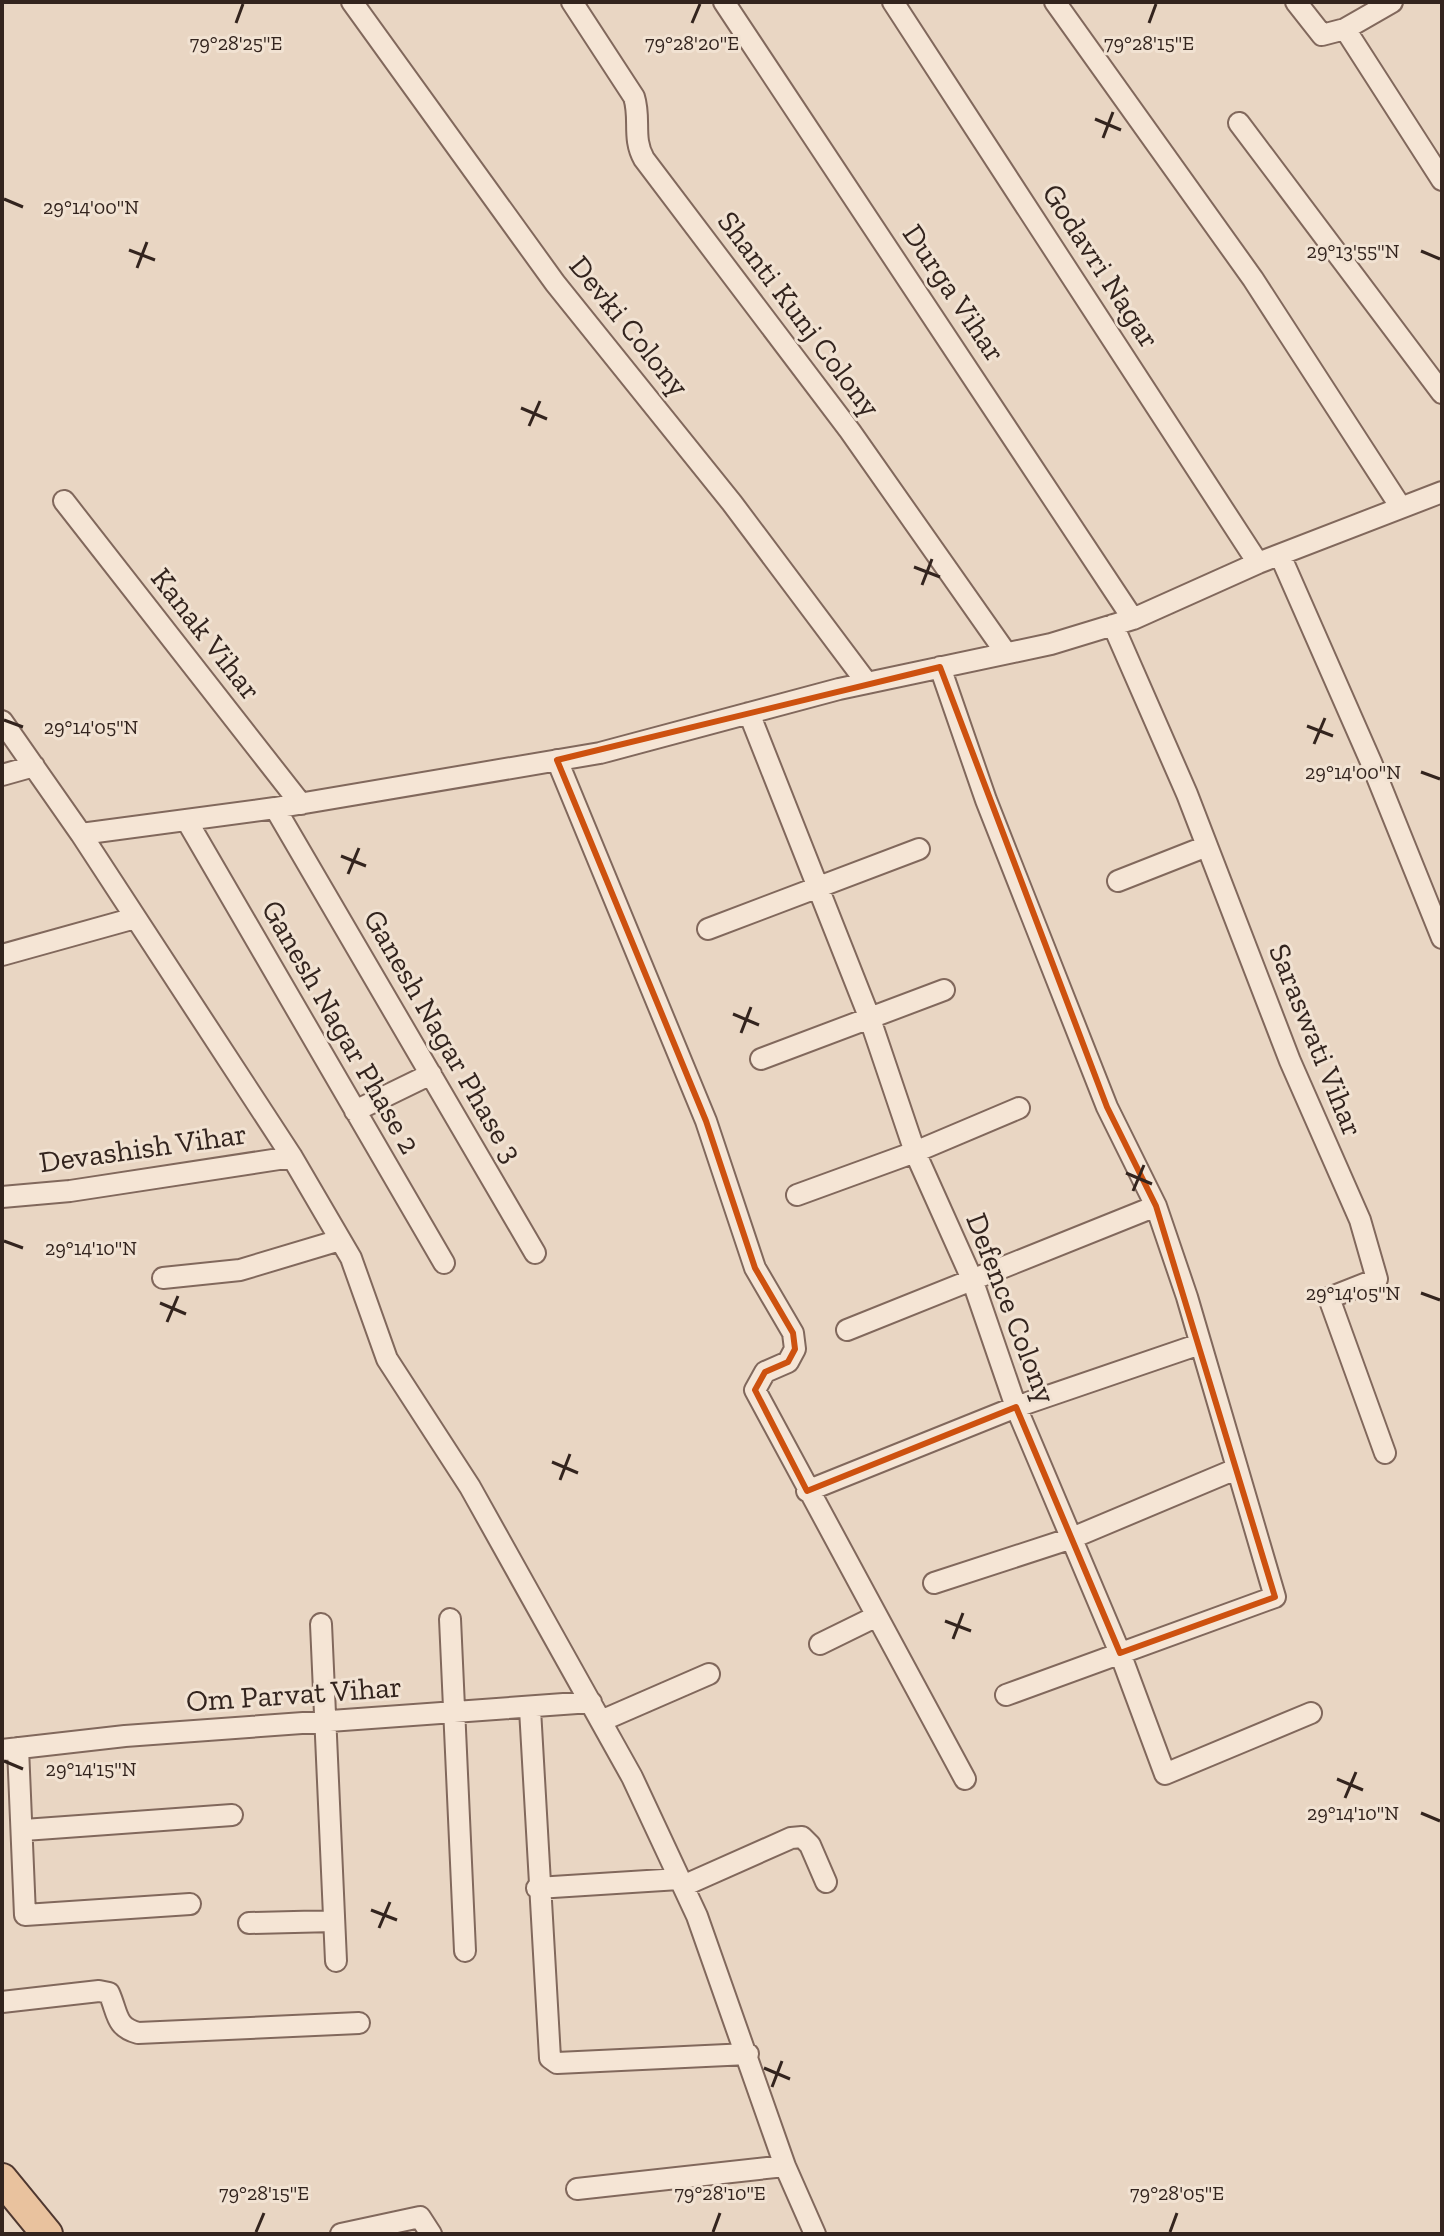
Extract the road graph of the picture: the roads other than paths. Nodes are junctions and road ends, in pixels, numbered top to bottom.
1 (352, 2) edge
2 (572, 2) edge
3 (724, 2) edge
4 (893, 2) edge
5 (1055, 2) edge
6 (1296, 2) edge
7 (1392, 2) edge
8 (1345, 29) junction
9 (1239, 123) dead end
10 (1442, 180) edge
11 (1442, 393) edge
12 (1442, 492) edge
13 (64, 501) dead end
14 (1400, 506) junction
15 (1280, 555) junction
16 (1258, 563) junction
17 (1123, 622) junction
18 (1006, 653) junction
19 (940, 667) junction
20 (867, 683) junction
21 (749, 713) junction
22 (2, 721) edge
23 (557, 760) junction
24 (34, 766) junction
25 (2, 775) edge
26 (301, 804) junction
27 (275, 808) junction
28 (187, 821) junction
29 (81, 834) junction
30 (1207, 846) junction
31 (919, 849) dead end
32 (1118, 881) dead end
33 (816, 889) junction
34 (135, 918) junction
35 (708, 929) dead end
36 (1442, 938) edge
37 (2, 955) edge
38 (944, 990) dead end
39 (870, 1019) junction
40 (761, 1059) dead end
41 (431, 1074) junction
42 (1019, 1108) dead end
43 (355, 1111) junction
44 (915, 1152) junction
45 (292, 1157) junction
46 (797, 1195) dead end
47 (2, 1197) edge
48 (1156, 1206) junction
49 (340, 1240) junction
50 (535, 1253) dead end
51 (444, 1263) dead end
52 (163, 1278) dead end
53 (972, 1279) junction
54 (847, 1330) dead end
55 (1200, 1344) junction
56 (1016, 1407) junction
57 (1385, 1453) dead end
58 (1236, 1469) junction
59 (807, 1491) junction
60 (1072, 1538) junction
61 (934, 1583) dead end
62 (875, 1617) junction
63 (450, 1619) dead end
64 (321, 1624) dead end
65 (820, 1644) dead end
66 (1120, 1653) junction
67 (709, 1674) dead end
68 (1006, 1695) dead end
69 (591, 1702) junction
70 (530, 1709) junction
71 (454, 1712) junction
72 (1311, 1713) dead end
73 (601, 1721) junction
74 (324, 1722) junction
75 (10, 1749) edge
76 (965, 1779) dead end
77 (232, 1815) dead end
78 (24, 1830) junction
79 (826, 1882) dead end
80 (681, 1883) junction
81 (537, 1888) junction
82 (190, 1904) dead end
83 (334, 1921) junction
84 (249, 1923) dead end
85 (465, 1951) dead end
86 (336, 1961) dead end
87 (2, 2002) edge
88 (359, 2023) dead end
89 (748, 2054) junction
90 (785, 2166) junction
91 (2, 2179) edge
92 (577, 2189) dead end
93 (47, 2234) edge
94 (341, 2234) edge
95 (431, 2234) edge
96 (815, 2234) edge

1 - 20 street, Devki Colony
2 - 18 street, Shanti Kunj Colony
3 - 17 street, Durga Vihar
4 - 16 street, Godavri Nagar
5 - 14 street
6 - 8 street
7 - 8 street
8 - 10 street
9 - 11 street
12 - 14 street
13 - 26 street, Kanak Vihar
14 - 15 street
15 - 16 street
15 - 36 street
16 - 17 street
17 - 18 street
17 - 30 street, Saraswati Vihar
18 - 19 street
19 - 20 street
19 - 48 street
20 - 21 street
21 - 23 street
21 - 33 street, Defence Colony
22 - 24 street
23 - 26 street
23 - 59 street
24 - 25 street
24 - 29 street
26 - 27 street
27 - 28 street
27 - 41 street, Ganesh Nagar Phase 3
28 - 29 street
28 - 43 street, Ganesh Nagar Phase 2
29 - 34 street
30 - 32 street
30 - 57 street, Saraswati Vihar
31 - 33 street
33 - 35 street
33 - 39 street, Defence Colony
34 - 37 street
34 - 45 street
38 - 39 street
39 - 40 street
39 - 44 street, Defence Colony
41 - 43 street
41 - 50 street, Ganesh Nagar Phase 3
42 - 44 street
43 - 51 street, Ganesh Nagar Phase 2
44 - 46 street
44 - 53 street, Defence Colony
45 - 47 street, Devashish Vihar
45 - 49 street
48 - 53 street
48 - 55 street
49 - 52 street
49 - 69 street
53 - 54 street
53 - 56 street, Defence Colony
55 - 56 street
55 - 58 street
56 - 59 street
56 - 60 street, Defence Colony
58 - 60 street
58 - 66 street
59 - 62 street
60 - 61 street
60 - 66 street, Defence Colony
62 - 65 street
62 - 76 street
63 - 71 street
64 - 74 street
66 - 68 street
66 - 72 street, Defence Colony
67 - 73 street
69 - 70 street, Om Parvat Vihar
69 - 73 street
70 - 71 street, Om Parvat Vihar
70 - 81 street
71 - 74 street, Om Parvat Vihar
71 - 85 street
73 - 80 street
74 - 75 street, Om Parvat Vihar
74 - 83 street
75 - 78 street
77 - 78 street
78 - 82 street
79 - 80 street
80 - 81 street
80 - 89 street
81 - 89 street
83 - 84 street
83 - 86 street
87 - 88 street
89 - 90 street
90 - 92 street
90 - 96 street
91 - 93 main road
94 - 95 street

